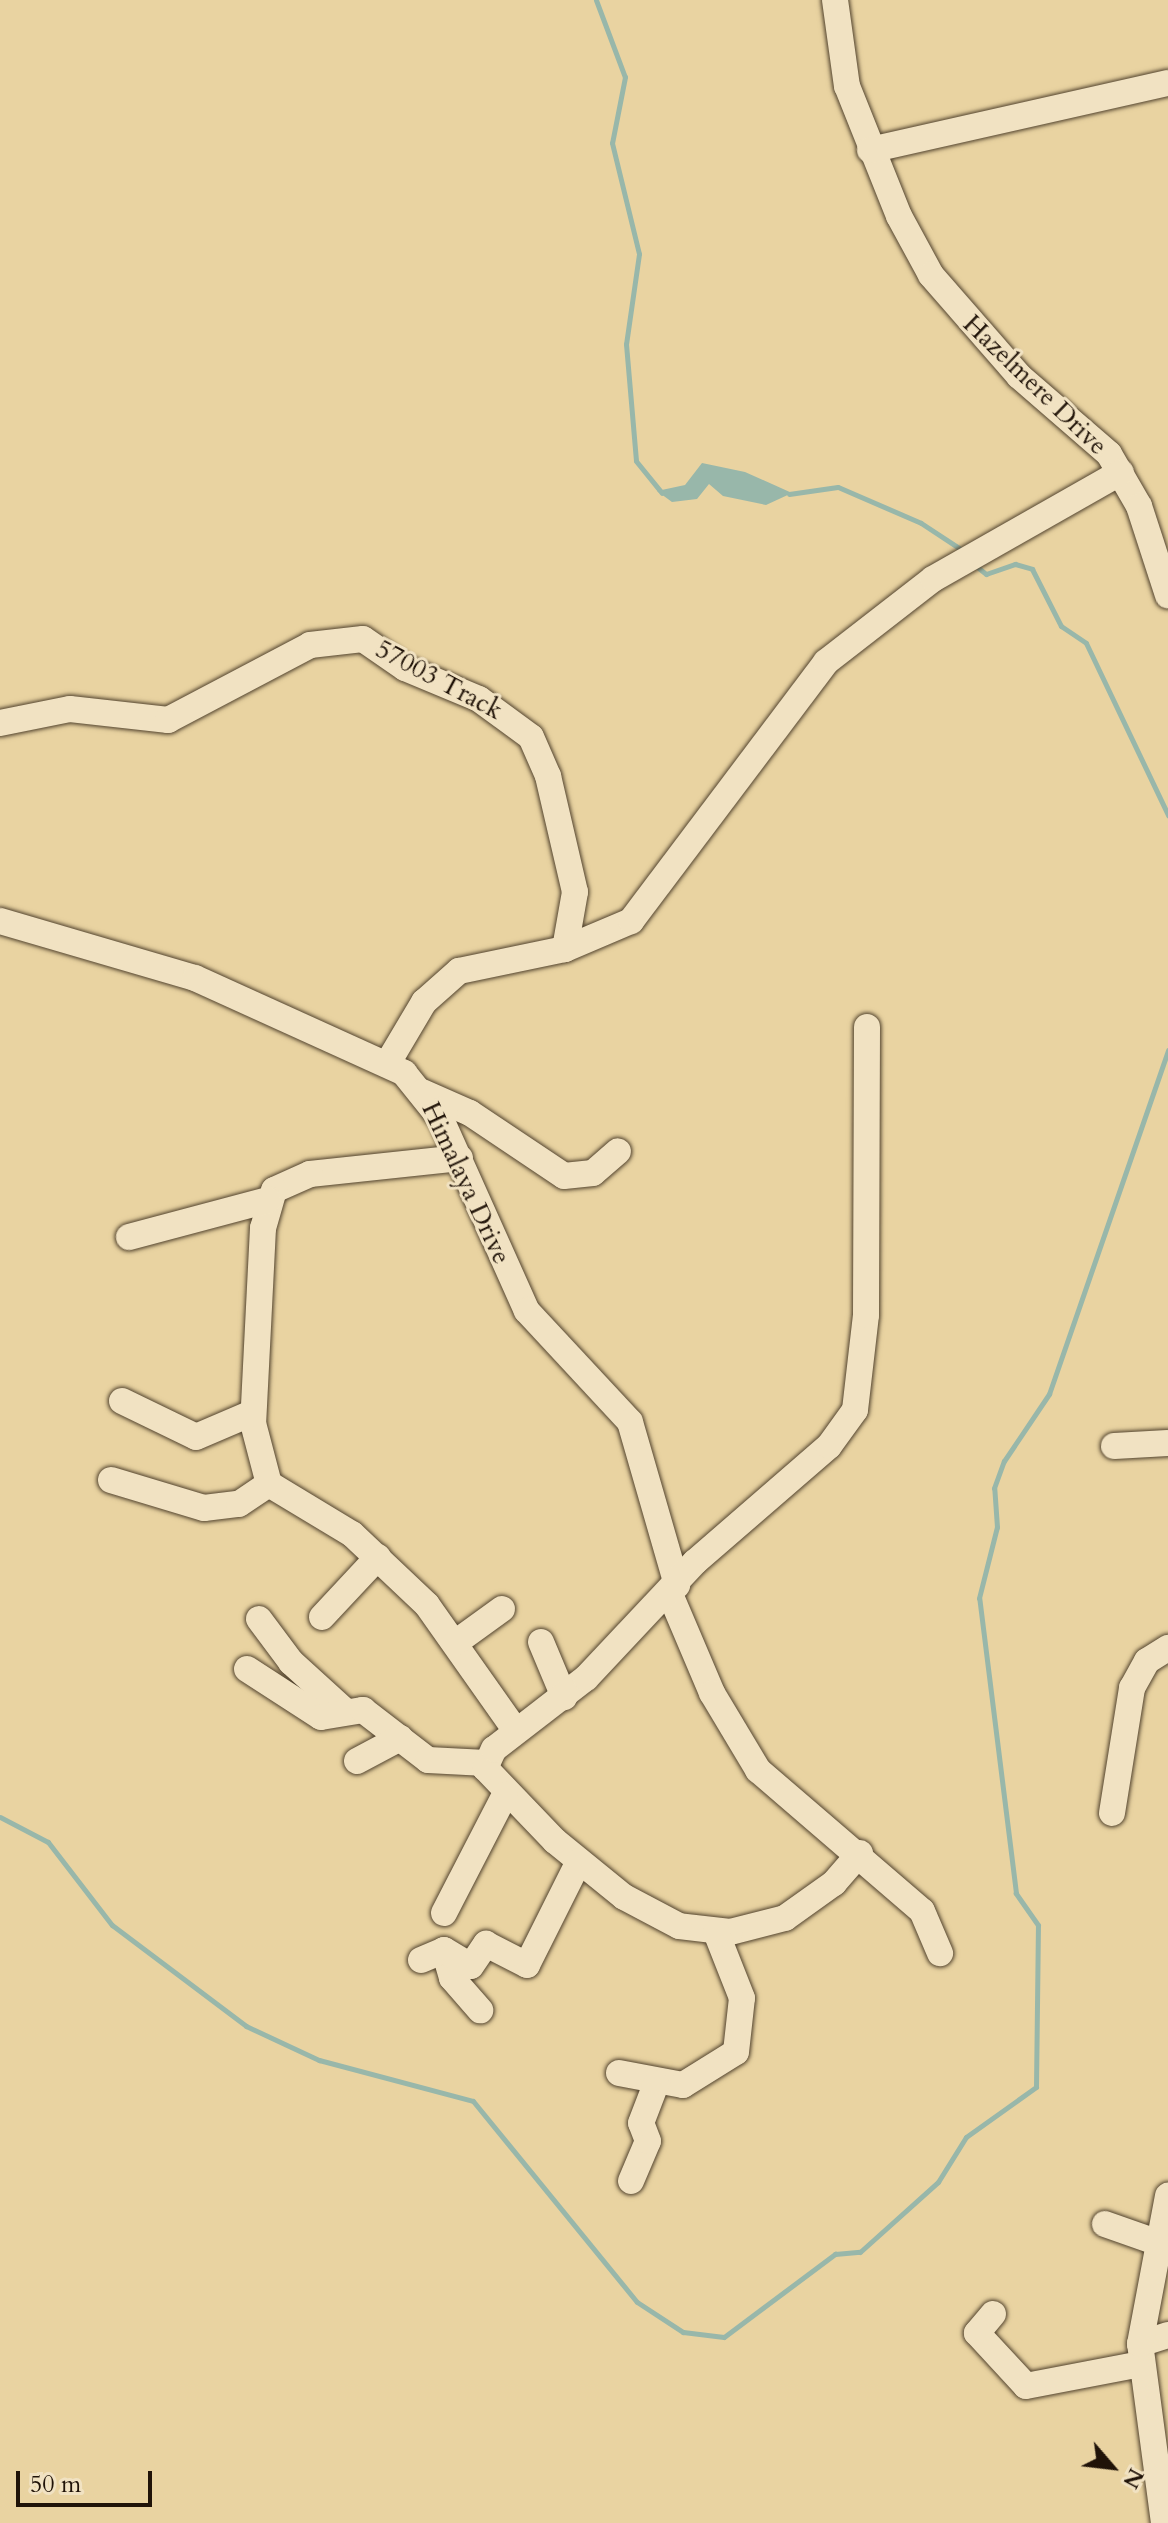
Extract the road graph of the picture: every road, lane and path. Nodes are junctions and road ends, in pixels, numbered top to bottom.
1 (835, 0) edge
2 (1168, 83) edge
3 (870, 150) junction
4 (1121, 472) junction
5 (1168, 595) edge
6 (0, 723) edge
7 (0, 921) edge
8 (565, 949) junction
9 (867, 1027) dead end
10 (389, 1061) junction
11 (422, 1092) junction
12 (618, 1151) dead end
13 (460, 1158) junction
14 (268, 1200) junction
15 (129, 1237) dead end
16 (122, 1401) dead end
17 (252, 1413) junction
18 (1168, 1443) edge
19 (1114, 1446) dead end
20 (111, 1480) dead end
21 (269, 1484) junction
22 (378, 1557) junction
23 (674, 1590) junction
24 (502, 1609) dead end
25 (322, 1617) dead end
26 (259, 1619) dead end
27 (541, 1642) dead end
28 (455, 1643) junction
29 (1168, 1648) edge
30 (247, 1669) dead end
31 (337, 1681) dead end
32 (564, 1697) junction
33 (354, 1710) junction
34 (516, 1731) junction
35 (400, 1738) junction
36 (357, 1761) dead end
37 (486, 1763) junction
38 (505, 1795) junction
39 (1112, 1813) dead end
40 (860, 1853) junction
41 (579, 1861) junction
42 (444, 1913) dead end
43 (716, 1932) junction
44 (940, 1953) dead end
45 (480, 2010) dead end
46 (619, 2073) dead end
47 (656, 2084) junction
48 (631, 2181) dead end
49 (1168, 2196) edge
50 (1105, 2224) dead end
51 (1156, 2242) junction
52 (993, 2314) dead end
53 (1168, 2335) edge
54 (1140, 2354) junction
55 (1160, 2449) edge
56 (1164, 2523) edge

1 - 3 street, Hazelmere Drive
2 - 3 street
3 - 4 street, Hazelmere Drive
4 - 5 street, Hazelmere Drive
4 - 8 street
6 - 8 street, 57003 Track
7 - 10 street, Himalaya Drive
8 - 10 street
9 - 23 street
10 - 11 street, Himalaya Drive
11 - 12 street
11 - 13 street, Himalaya Drive
13 - 14 street
13 - 23 street, Himalaya Drive
14 - 15 street
14 - 17 street
16 - 17 street
17 - 21 street
18 - 19 street
20 - 21 street
21 - 22 street
22 - 25 street
22 - 28 street
23 - 32 street
23 - 40 street, Himalaya Drive
24 - 28 street
26 - 33 street
27 - 32 street
28 - 34 street
29 - 39 street
30 - 33 street
31 - 33 street
32 - 34 street
33 - 35 street
34 - 37 street
35 - 36 street
35 - 37 street
37 - 38 street
38 - 41 street
38 - 42 street
40 - 43 street
40 - 44 street, Himalaya Drive
41 - 43 street
41 - 45 street
43 - 47 street
46 - 47 street
47 - 48 street
49 - 51 street
50 - 51 street
51 - 54 street
52 - 54 street
53 - 54 street
54 - 55 street
55 - 56 street

